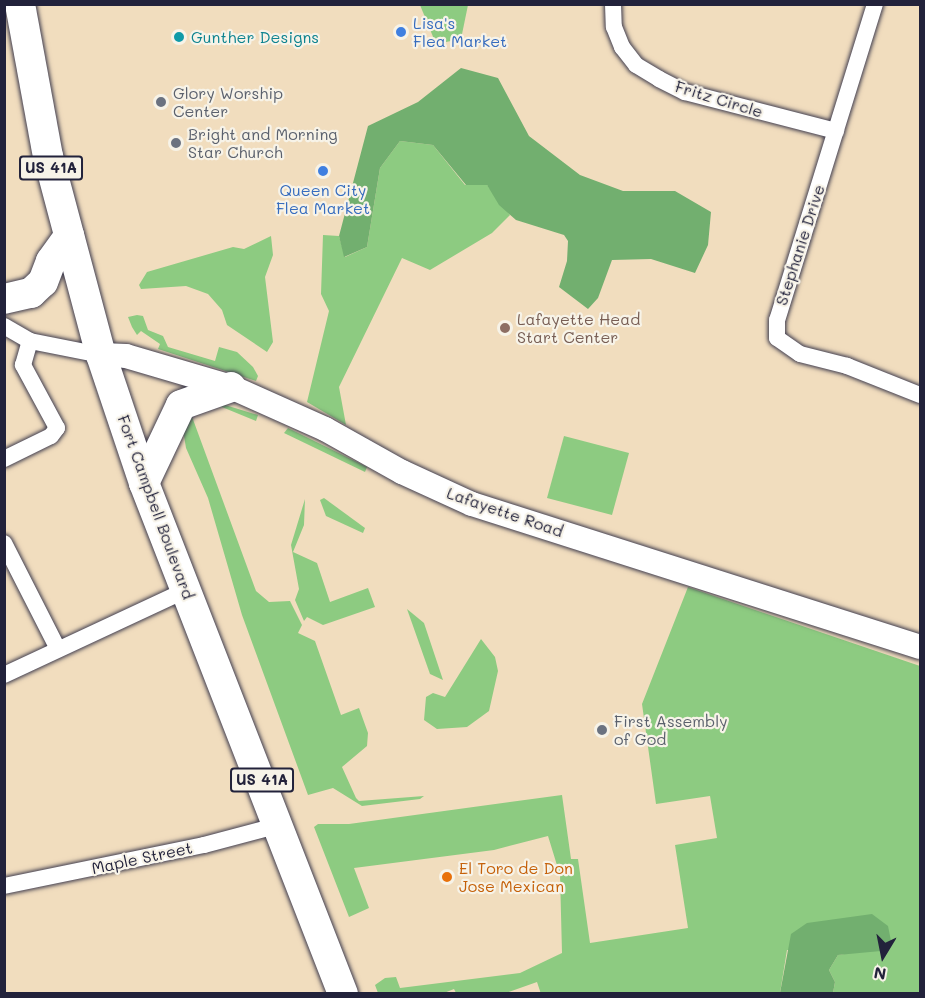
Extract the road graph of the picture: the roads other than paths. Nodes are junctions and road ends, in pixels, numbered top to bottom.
1 (20, 4) edge
2 (613, 4) edge
3 (875, 4) edge
4 (836, 131) junction
5 (69, 236) junction
6 (4, 299) edge
7 (4, 326) edge
8 (30, 341) junction
9 (101, 355) junction
10 (231, 387) junction
11 (921, 394) edge
12 (4, 459) edge
13 (144, 483) junction
14 (4, 543) edge
15 (186, 590) junction
16 (921, 647) edge
17 (58, 649) junction
18 (4, 675) edge
19 (279, 825) junction
20 (4, 886) edge
21 (343, 993) edge

1 - 5 highway, Fort Campbell Boulevard / US 41A
2 - 4 street, Fritz Circle
3 - 4 street, Stephanie Drive
4 - 11 street, Stephanie Drive
5 - 6 highway
5 - 9 highway, Fort Campbell Boulevard / US 41A
7 - 8 street
8 - 9 street
8 - 12 street
9 - 10 main road, Lafayette Road
9 - 13 highway, Fort Campbell Boulevard / US 41A
10 - 13 highway
10 - 16 main road, Lafayette Road
13 - 15 highway, Fort Campbell Boulevard / US 41A
14 - 17 street
15 - 17 street
15 - 19 highway, Fort Campbell Boulevard / US 41A
17 - 18 street
19 - 20 street, Maple Street
19 - 21 highway, Fort Campbell Boulevard / US 41A

